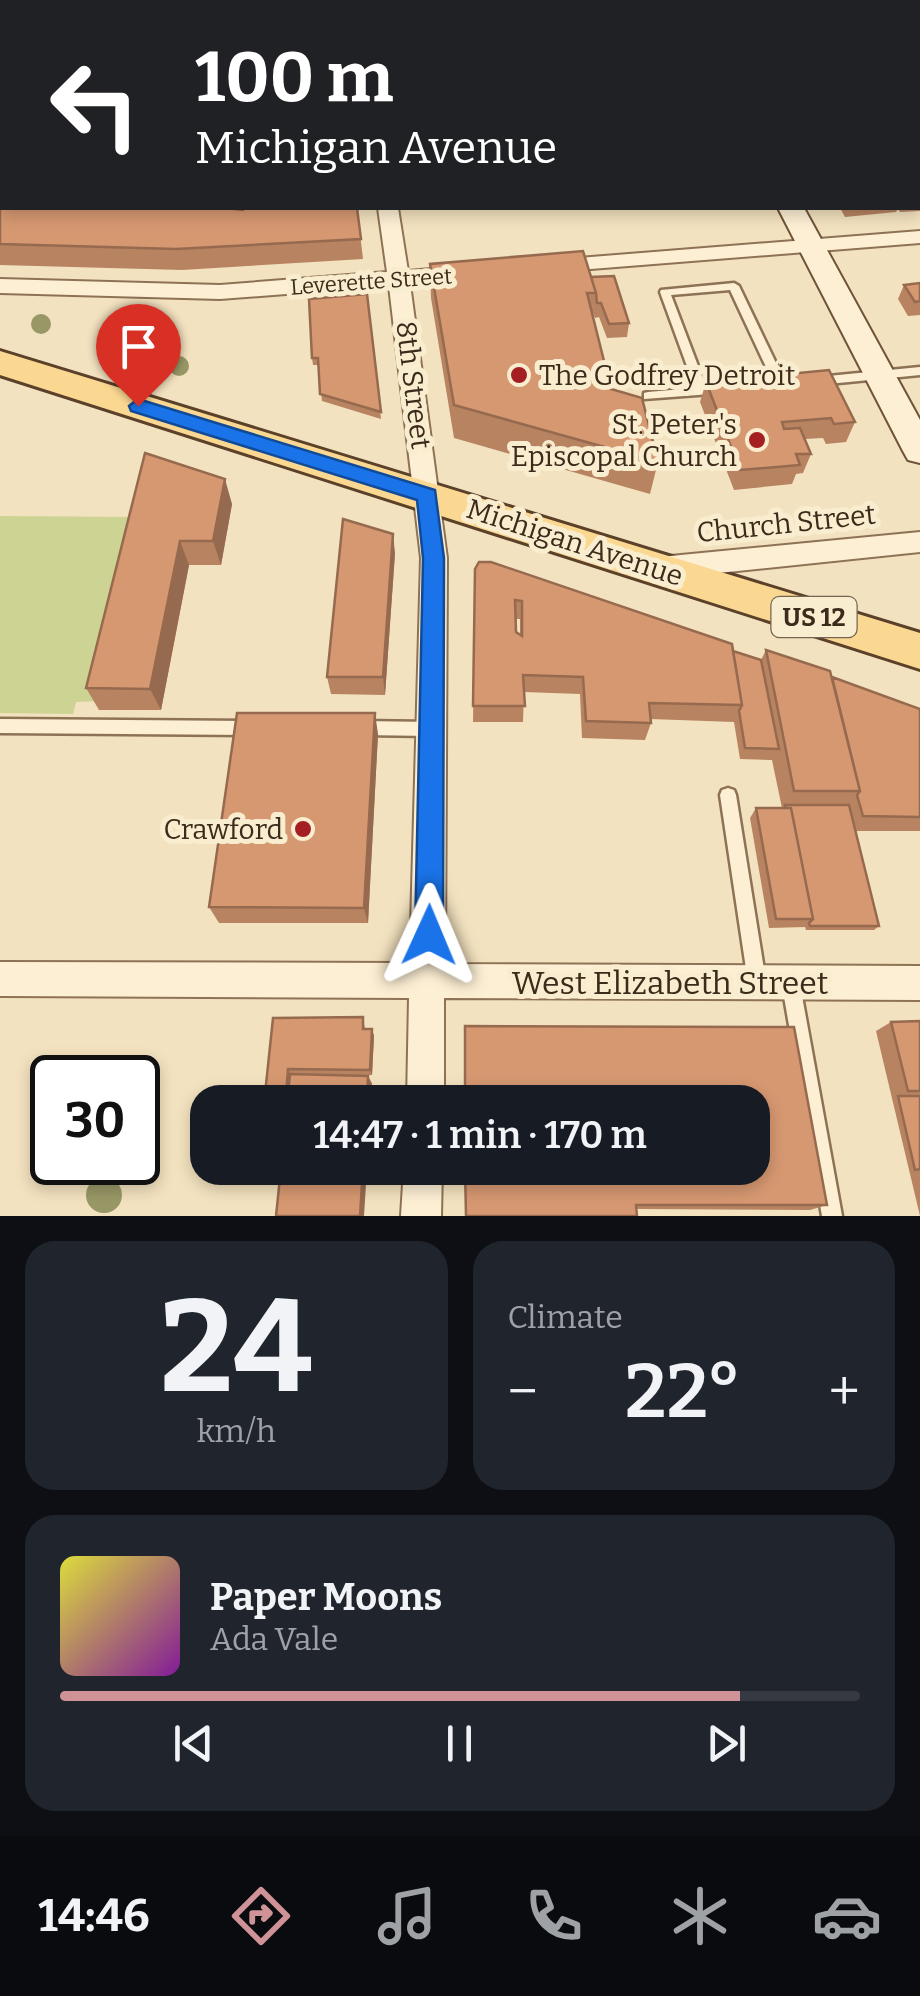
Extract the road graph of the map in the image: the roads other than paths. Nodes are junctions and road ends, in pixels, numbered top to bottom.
1 (388, 210) edge
2 (791, 210) edge
3 (920, 237) edge
4 (811, 246) junction
5 (526, 268) edge
6 (490, 271) edge
7 (398, 278) junction
8 (0, 286) edge
9 (0, 364) edge
10 (920, 371) edge
11 (880, 375) junction
12 (780, 384) junction
13 (760, 386) edge
14 (721, 390) edge
15 (702, 391) junction
16 (648, 396) dead end
17 (920, 451) edge
18 (427, 495) junction
19 (920, 542) edge
20 (659, 568) junction
21 (920, 650) edge
22 (0, 726) edge
23 (257, 728) edge
24 (336, 728) edge
25 (432, 728) junction
26 (728, 796) dead end
27 (0, 980) edge
28 (428, 982) junction
29 (774, 983) junction
30 (920, 983) edge
31 (425, 1085) edge
32 (423, 1185) edge
33 (422, 1216) edge
34 (832, 1216) edge

1 - 7 street, 8th Street
2 - 4 street
3 - 4 street
4 - 5 street
4 - 11 street
6 - 7 street, Leverette Street
7 - 8 street, Leverette Street
7 - 18 street, 8th Street
9 - 18 main road, Michigan Avenue / US 12
10 - 11 lane
11 - 12 lane
11 - 17 street
12 - 13 lane
12 - 15 lane
14 - 15 lane
15 - 16 lane
18 - 20 main road, Michigan Avenue / US 12
18 - 25 street, 8th Street
19 - 20 street, Church Street
20 - 21 main road, Michigan Avenue / US 12
22 - 23 lane
24 - 25 lane
25 - 28 street, 8th Street
26 - 29 lane
27 - 28 street, West Elizabeth Street
28 - 29 street, West Elizabeth Street
28 - 31 street, 8th Street
29 - 30 street, West Elizabeth Street
29 - 34 lane
32 - 33 street

